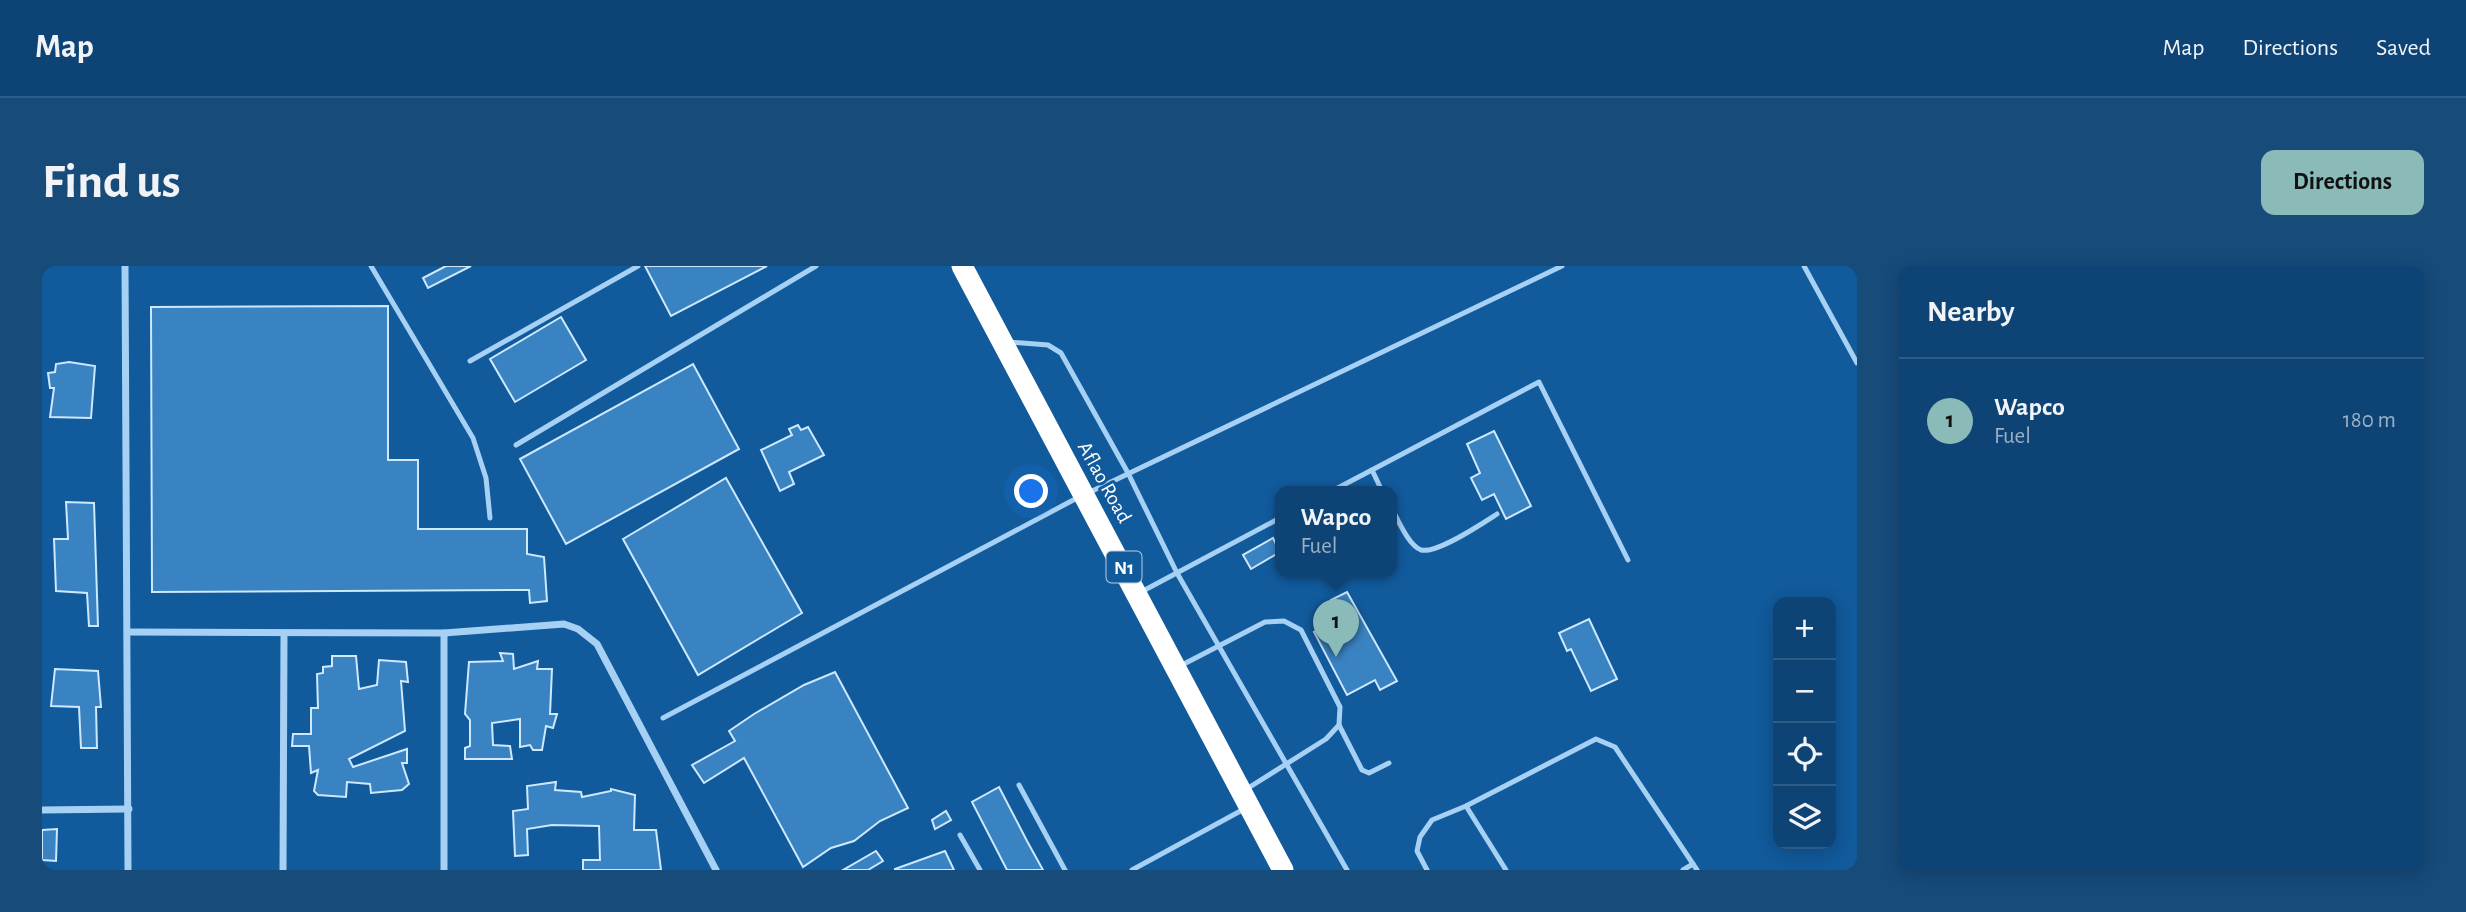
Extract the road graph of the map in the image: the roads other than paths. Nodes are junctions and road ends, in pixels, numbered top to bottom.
1 (125, 266) edge
2 (371, 266) edge
3 (638, 266) edge
4 (816, 266) edge
5 (962, 266) edge
6 (1562, 266) edge
7 (1804, 266) edge
8 (1001, 342) junction
9 (470, 361) dead end
10 (1857, 363) edge
11 (516, 445) dead end
12 (1372, 470) junction
13 (1128, 473) junction
14 (1342, 486) edge
15 (1380, 486) edge
16 (1084, 494) junction
17 (1497, 514) dead end
18 (1397, 517) edge
19 (489, 518) dead end
20 (1275, 521) edge
21 (1628, 560) dead end
22 (1177, 573) junction
23 (1138, 593) junction
24 (128, 632) junction
25 (284, 633) junction
26 (444, 633) junction
27 (1220, 645) junction
28 (1178, 667) junction
29 (663, 718) dead end
30 (1339, 725) junction
31 (1287, 764) junction
32 (1389, 764) dead end
33 (1019, 785) dead end
34 (1246, 799) junction
35 (1466, 806) junction
36 (129, 809) junction
37 (42, 810) edge
38 (960, 835) dead end
39 (1695, 867) edge
40 (128, 870) edge
41 (283, 870) edge
42 (444, 870) edge
43 (716, 870) edge
44 (980, 870) edge
45 (1065, 870) edge
46 (1132, 870) edge
47 (1283, 870) edge
48 (1347, 870) edge
49 (1427, 870) edge
50 (1506, 870) edge
51 (1683, 870) edge

1 - 24 street
2 - 19 lane
3 - 9 lane
4 - 11 lane
5 - 8 highway, Aflao Road / N1
6 - 13 lane
7 - 10 lane
8 - 13 lane
8 - 16 highway, Aflao Road / N1
12 - 14 lane
12 - 15 lane
12 - 21 lane
13 - 16 lane
13 - 22 lane
16 - 23 highway, Aflao Road / N1
16 - 29 lane
17 - 18 lane
20 - 22 lane
22 - 23 lane
22 - 27 lane
23 - 28 highway, Aflao Road / N1
24 - 25 street
24 - 36 street
25 - 26 street
25 - 41 street
26 - 42 street
26 - 43 street
27 - 28 lane
27 - 30 lane
27 - 31 lane
28 - 34 highway, Aflao Road / N1
30 - 31 lane
30 - 32 lane
31 - 34 lane
31 - 48 lane
33 - 45 lane
34 - 46 lane
34 - 47 highway, Aflao Road / N1
35 - 39 lane
35 - 49 lane
35 - 50 lane
36 - 37 street
36 - 40 street
38 - 44 lane
39 - 51 lane

